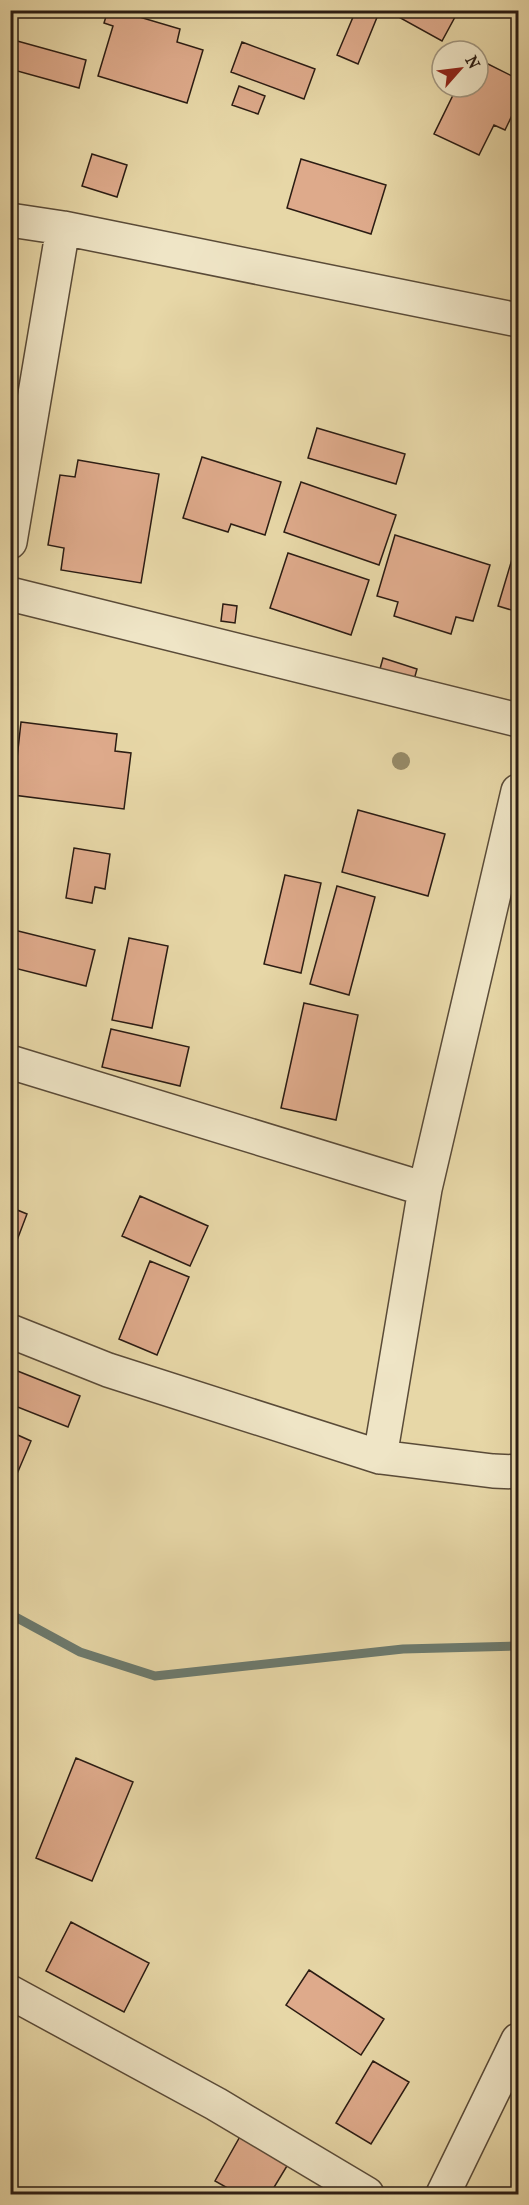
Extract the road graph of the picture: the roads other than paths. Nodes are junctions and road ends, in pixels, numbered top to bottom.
1 (10, 220) edge
2 (63, 228) junction
3 (519, 320) edge
4 (10, 542) edge
5 (10, 594) edge
6 (519, 720) edge
7 (519, 791) edge
8 (10, 1062) edge
9 (425, 1189) junction
10 (10, 1331) edge
11 (380, 1457) junction
12 (519, 1472) edge
13 (10, 1992) edge
14 (519, 2040) edge
15 (367, 2194) edge
16 (443, 2194) edge

1 - 2 street
2 - 3 street
2 - 4 street
5 - 6 street
7 - 9 street
8 - 9 street
9 - 11 street
10 - 11 street
11 - 12 street
13 - 15 street
14 - 16 street

